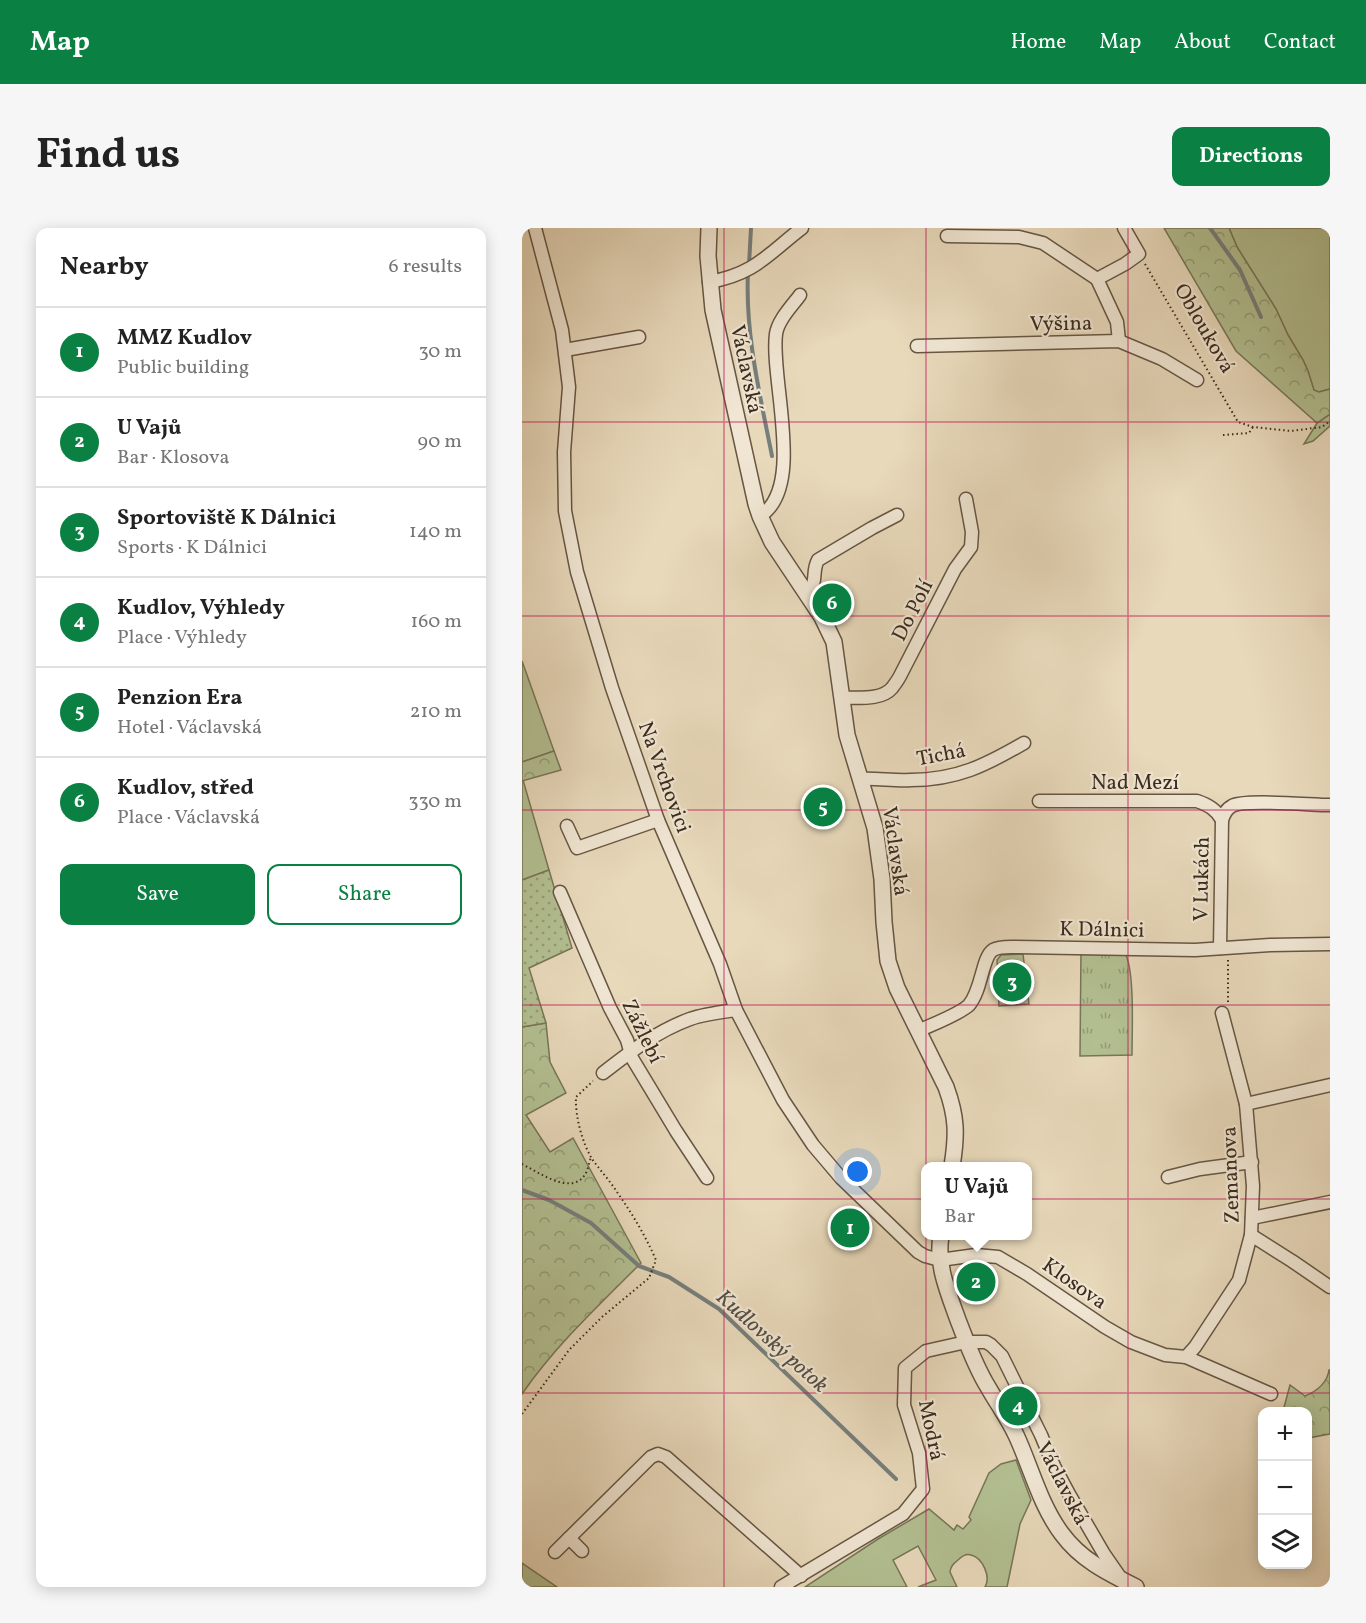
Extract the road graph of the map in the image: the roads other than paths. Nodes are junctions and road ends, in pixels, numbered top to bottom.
1 (535, 228) edge
2 (709, 228) edge
3 (802, 228) edge
4 (1124, 228) edge
5 (947, 236) dead end
6 (1097, 279) junction
7 (710, 282) junction
8 (800, 295) dead end
9 (639, 337) dead end
10 (1119, 341) junction
11 (917, 346) dead end
12 (565, 350) junction
13 (1197, 380) dead end
14 (966, 498) dead end
15 (897, 515) dead end
16 (760, 516) junction
17 (807, 594) junction
18 (841, 698) junction
19 (1024, 743) dead end
20 (860, 779) junction
21 (1039, 801) dead end
22 (1330, 805) edge
23 (658, 820) junction
24 (1221, 820) junction
25 (567, 826) dead end
26 (560, 892) dead end
27 (1330, 944) edge
28 (1224, 951) junction
29 (736, 1010) junction
30 (1222, 1014) road end
31 (918, 1031) junction
32 (630, 1051) junction
33 (603, 1073) road end
34 (1330, 1085) edge
35 (1246, 1104) junction
36 (953, 1162) edge
37 (1252, 1162) junction
38 (707, 1178) dead end
39 (1168, 1178) dead end
40 (1330, 1202) edge
41 (1252, 1218) junction
42 (1251, 1235) junction
43 (941, 1240) edge
44 (940, 1260) junction
45 (1330, 1287) edge
46 (966, 1342) junction
47 (1186, 1357) junction
48 (1271, 1394) dead end
49 (569, 1538) junction
50 (582, 1551) dead end
51 (555, 1552) dead end
52 (801, 1576) junction
53 (1130, 1584) edge
54 (781, 1587) edge

1 - 12 street, Na Vrchovici
2 - 7 street, Václavská
3 - 7 street
4 - 6 street
5 - 6 street
6 - 10 street
7 - 16 street, Václavská
8 - 16 street, Václavská
9 - 12 street
10 - 11 street, Výšina
10 - 13 street, Výšina
12 - 23 street, Na Vrchovici
14 - 18 street, Do Polí
15 - 17 street
16 - 17 street, Václavská
17 - 18 street, Václavská
18 - 20 street, Václavská
19 - 20 street, Tichá
20 - 31 street, Václavská
21 - 24 street, Nad Mezí
22 - 24 street, V Lukách
23 - 25 street
23 - 29 street, Na Vrchovici
24 - 28 street, V Lukách
26 - 32 street, Zážlebí
27 - 28 street, K Dálnici
28 - 31 street, K Dálnici
29 - 32 street
29 - 44 street, Na Vrchovici
30 - 35 street, Zemanova
31 - 36 street, Václavská
32 - 33 street
32 - 38 street, Zážlebí
34 - 35 street
35 - 37 street, Zemanova
37 - 39 street
37 - 41 street, Zemanova
40 - 41 street
41 - 42 street, Zemanova
42 - 45 street
42 - 47 street, Zemanova
43 - 44 street, Václavská
44 - 46 street, Václavská
44 - 47 street, Klosova
46 - 52 street, Modrá
46 - 53 street, Václavská
46 - 53 street
47 - 48 street, Klosova
49 - 50 street
49 - 51 street
49 - 52 street
52 - 54 street, Modrá

